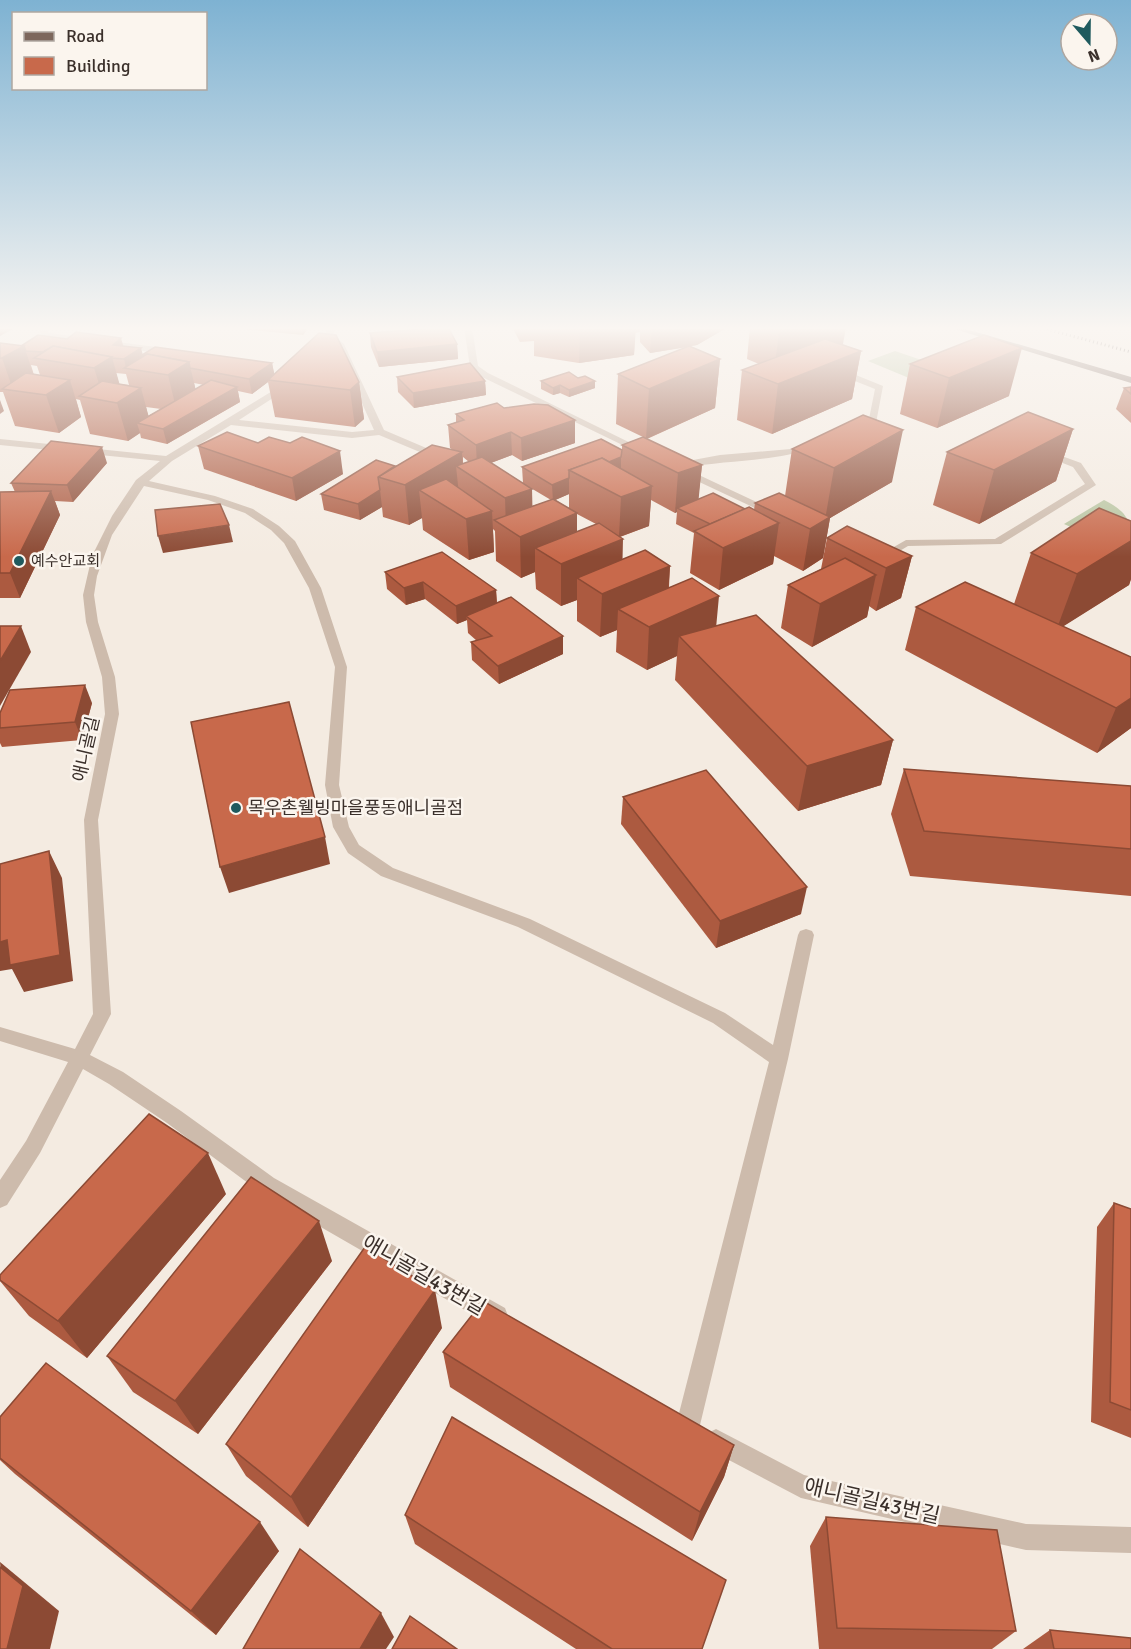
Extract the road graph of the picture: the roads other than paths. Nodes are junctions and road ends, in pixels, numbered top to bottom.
1 (259, 404) edge
2 (367, 404) edge
3 (543, 404) edge
4 (877, 404) edge
5 (229, 422) junction
6 (380, 432) junction
7 (843, 433) edge
8 (822, 441) edge
9 (0, 442) edge
10 (1036, 449) edge
11 (654, 457) edge
12 (168, 459) junction
13 (664, 462) edge
14 (455, 466) edge
15 (674, 467) junction
16 (140, 482) junction
17 (788, 521) edge
18 (873, 562) edge
19 (806, 935) dead end
20 (0, 1034) edge
21 (79, 1059) junction
22 (779, 1059) junction
23 (0, 1198) edge
24 (514, 1326) edge
25 (668, 1413) edge
26 (688, 1425) junction
27 (1131, 1540) edge

1 - 5 street, 애니골길
2 - 6 street, 애니골길
3 - 11 street
4 - 7 street
5 - 6 street
5 - 12 street, 애니골길
6 - 14 street
8 - 15 street
9 - 12 street
10 - 18 street
12 - 16 street, 애니골길
13 - 15 street
15 - 17 street
16 - 21 street, 애니골길
16 - 22 street
19 - 22 street
20 - 21 street, 애니골길43번길
21 - 23 street, 애니골길
21 - 24 street, 애니골길43번길
22 - 26 street
25 - 26 street, 애니골길43번길
26 - 27 street, 애니골길43번길

